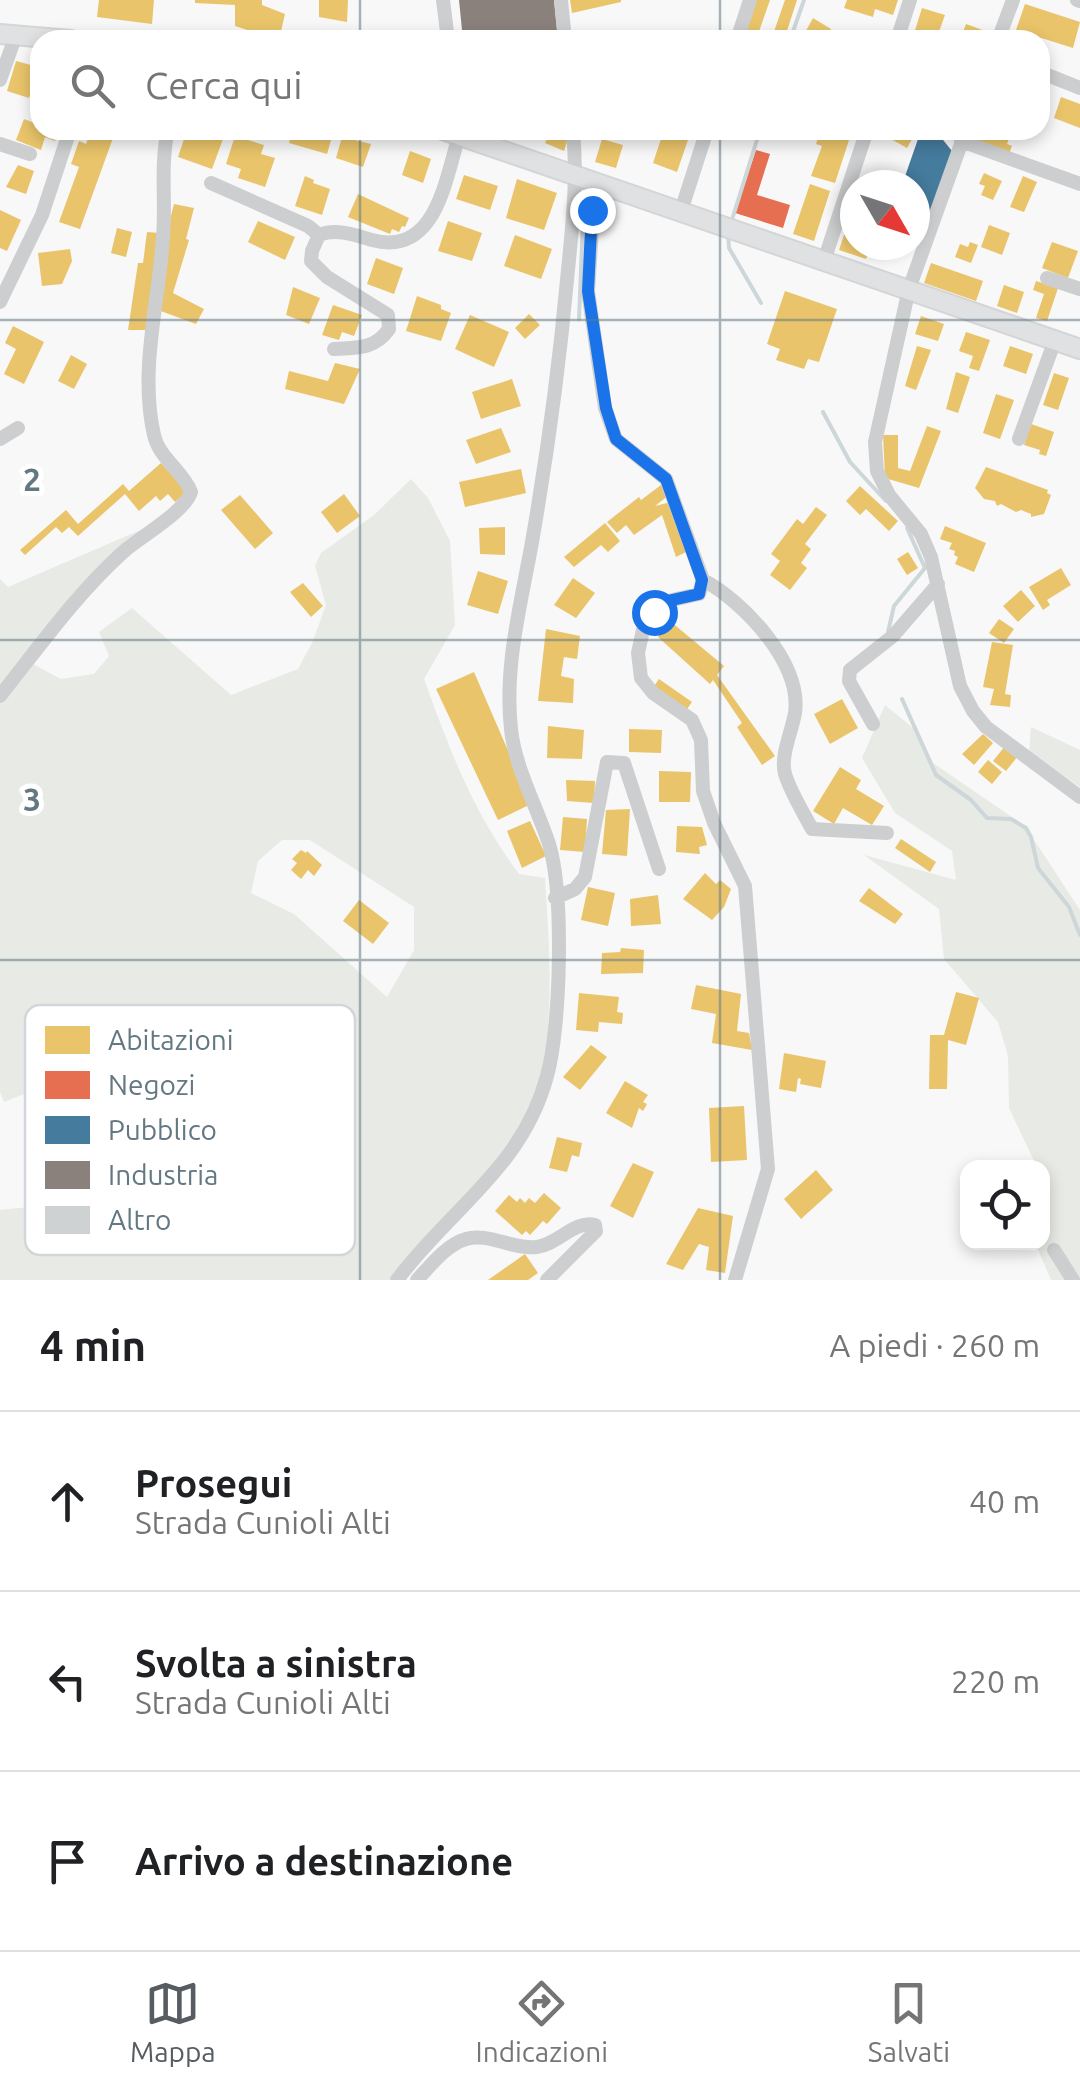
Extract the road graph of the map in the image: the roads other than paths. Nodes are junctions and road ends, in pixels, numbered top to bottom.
1 (444, 0) edge
2 (562, 0) edge
3 (750, 0) edge
4 (910, 0) edge
5 (1013, 0) edge
6 (447, 30) edge
7 (564, 30) edge
8 (740, 30) edge
9 (900, 30) edge
10 (1002, 30) edge
11 (8, 34) edge
12 (1050, 76) edge
13 (0, 80) edge
14 (1080, 88) edge
15 (67, 140) edge
16 (166, 140) edge
17 (450, 140) edge
18 (472, 140) edge
19 (576, 140) edge
20 (705, 140) edge
21 (865, 140) edge
22 (962, 140) edge
23 (973, 140) edge
24 (0, 144) edge
25 (30, 154) dead end
26 (586, 178) junction
27 (210, 183) dead end
28 (1080, 184) edge
29 (681, 210) junction
30 (319, 235) junction
31 (824, 261) junction
32 (1047, 278) dead end
33 (909, 289) junction
34 (1080, 289) edge
35 (0, 302) edge
36 (1056, 340) junction
37 (1080, 348) edge
38 (334, 349) dead end
39 (18, 428) dead end
40 (1019, 439) dead end
41 (0, 440) edge
42 (702, 580) junction
43 (938, 584) junction
44 (0, 696) edge
45 (873, 724) dead end
46 (1080, 797) edge
47 (888, 833) dead end
48 (659, 868) dead end
49 (556, 898) junction
50 (1054, 1250) dead end
51 (397, 1280) edge
52 (417, 1280) edge
53 (546, 1280) edge
54 (735, 1280) edge
55 (1073, 1280) edge

1 - 6 street
2 - 7 street
3 - 8 street
4 - 9 street
5 - 10 street
11 - 13 street
12 - 14 street
15 - 35 street
16 - 44 street
17 - 30 street
18 - 26 main road
19 - 26 street
20 - 29 street
21 - 31 street
22 - 33 street
23 - 28 street
24 - 25 street
26 - 29 main road
26 - 42 street
26 - 49 street
27 - 30 street
29 - 31 main road
30 - 38 street
31 - 33 main road
32 - 34 street
33 - 36 main road
33 - 43 street
36 - 37 main road
36 - 40 street
39 - 41 street
42 - 47 street
42 - 54 street
43 - 45 street
43 - 46 street
48 - 49 street
49 - 51 street
50 - 55 street
52 - 53 street

